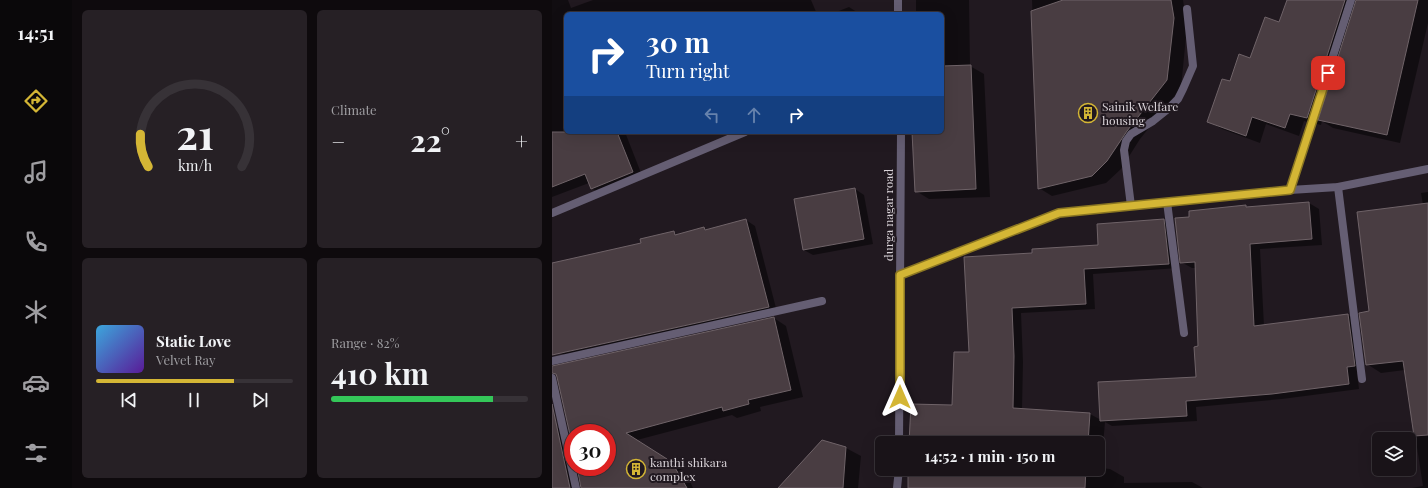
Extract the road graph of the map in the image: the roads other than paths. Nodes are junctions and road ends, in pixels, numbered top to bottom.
1 (898, 0) edge
2 (1351, 0) edge
3 (1186, 9) dead end
4 (898, 12) edge
5 (740, 134) edge
6 (901, 134) edge
7 (1428, 169) edge
8 (1338, 187) junction
9 (1290, 190) junction
10 (1167, 202) junction
11 (1131, 206) junction
12 (552, 213) edge
13 (900, 275) junction
14 (822, 301) dead end
15 (1184, 333) dead end
16 (552, 361) edge
17 (552, 378) edge
18 (1362, 379) dead end
19 (899, 436) edge
20 (898, 476) edge
21 (576, 488) edge
22 (897, 488) edge

1 - 4 street
2 - 9 street
3 - 11 street
5 - 12 street
6 - 13 street, durga nagar road
7 - 8 street
8 - 9 street
8 - 18 street
9 - 10 street
10 - 11 street
10 - 15 street
11 - 13 street
13 - 19 street, durga nagar road
14 - 16 street
17 - 21 street
20 - 22 street

